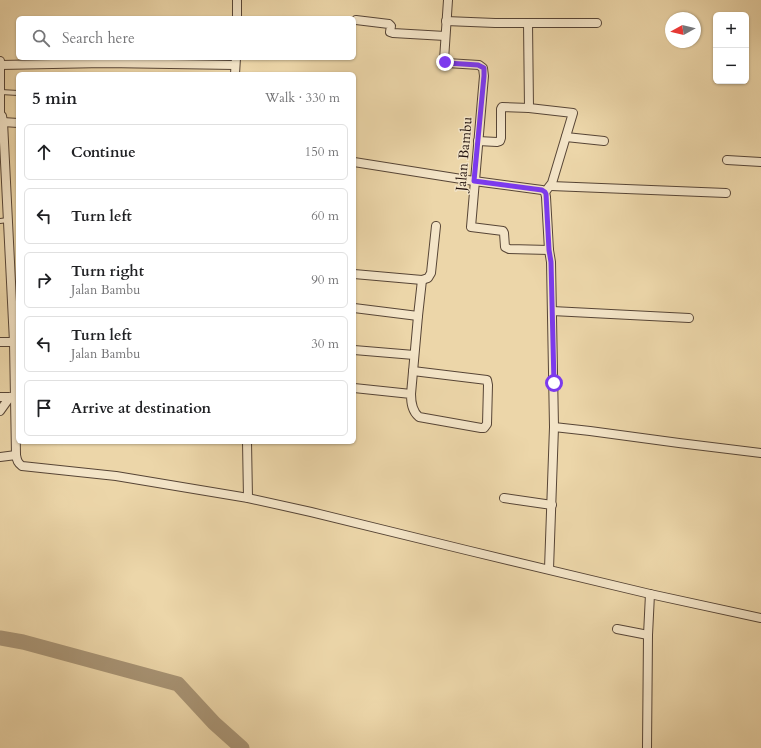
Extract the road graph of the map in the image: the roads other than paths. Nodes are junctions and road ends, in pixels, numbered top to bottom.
1 (237, 0) edge
2 (448, 0) edge
3 (237, 16) edge
4 (356, 20) dead end
5 (446, 21) junction
6 (528, 23) junction
7 (597, 23) dead end
8 (445, 36) junction
9 (0, 61) edge
10 (235, 62) edge
11 (0, 65) edge
12 (1, 92) edge
13 (16, 93) edge
14 (529, 108) junction
15 (1, 117) edge
16 (16, 122) edge
17 (566, 137) junction
18 (478, 141) junction
19 (604, 141) dead end
20 (727, 160) dead end
21 (356, 162) edge
22 (761, 162) edge
23 (474, 181) junction
24 (551, 186) junction
25 (545, 192) junction
26 (726, 192) dead end
27 (4, 221) edge
28 (436, 226) dead end
29 (549, 250) junction
30 (356, 274) edge
31 (422, 280) junction
32 (356, 308) edge
33 (552, 311) junction
34 (418, 316) junction
35 (689, 318) dead end
36 (0, 342) edge
37 (14, 342) junction
38 (356, 350) edge
39 (414, 355) junction
40 (413, 371) junction
41 (356, 388) edge
42 (411, 394) junction
43 (0, 397) edge
44 (13, 397) junction
45 (0, 412) edge
46 (554, 427) junction
47 (246, 444) edge
48 (761, 453) edge
49 (16, 455) junction
50 (0, 457) edge
51 (248, 498) junction
52 (504, 498) dead end
53 (552, 505) junction
54 (549, 569) junction
55 (650, 594) junction
56 (761, 618) edge
57 (617, 629) dead end
58 (648, 635) junction
59 (646, 748) edge

1 - 3 street
2 - 5 street, Jalan Bambu
4 - 8 street
5 - 6 street
5 - 8 street, Jalan Bambu
6 - 7 street
6 - 14 street
8 - 18 street, Jalan Bambu
9 - 11 street
10 - 11 street
11 - 12 street
12 - 13 lane
12 - 15 street
14 - 17 street
14 - 18 street
15 - 16 street
15 - 27 street
17 - 19 street
17 - 24 street
18 - 23 street, Jalan Bambu
20 - 22 street
21 - 23 street
23 - 25 street
23 - 29 street, Jalan Bambu
24 - 25 street
24 - 26 street
25 - 29 street
27 - 37 street
28 - 31 street
29 - 33 street
30 - 31 street
31 - 34 street
32 - 34 street
33 - 35 street
33 - 46 street
34 - 39 street
36 - 37 street
37 - 44 street
38 - 39 street
39 - 40 street
40 - 42 street
40 - 42 street
41 - 42 street
43 - 44 street
44 - 45 street
44 - 49 street
46 - 48 street
46 - 53 street
47 - 51 street
49 - 50 street
49 - 51 street
51 - 54 street
52 - 53 street
53 - 54 street
54 - 55 street
55 - 56 street
55 - 58 street
57 - 58 street
58 - 59 street

